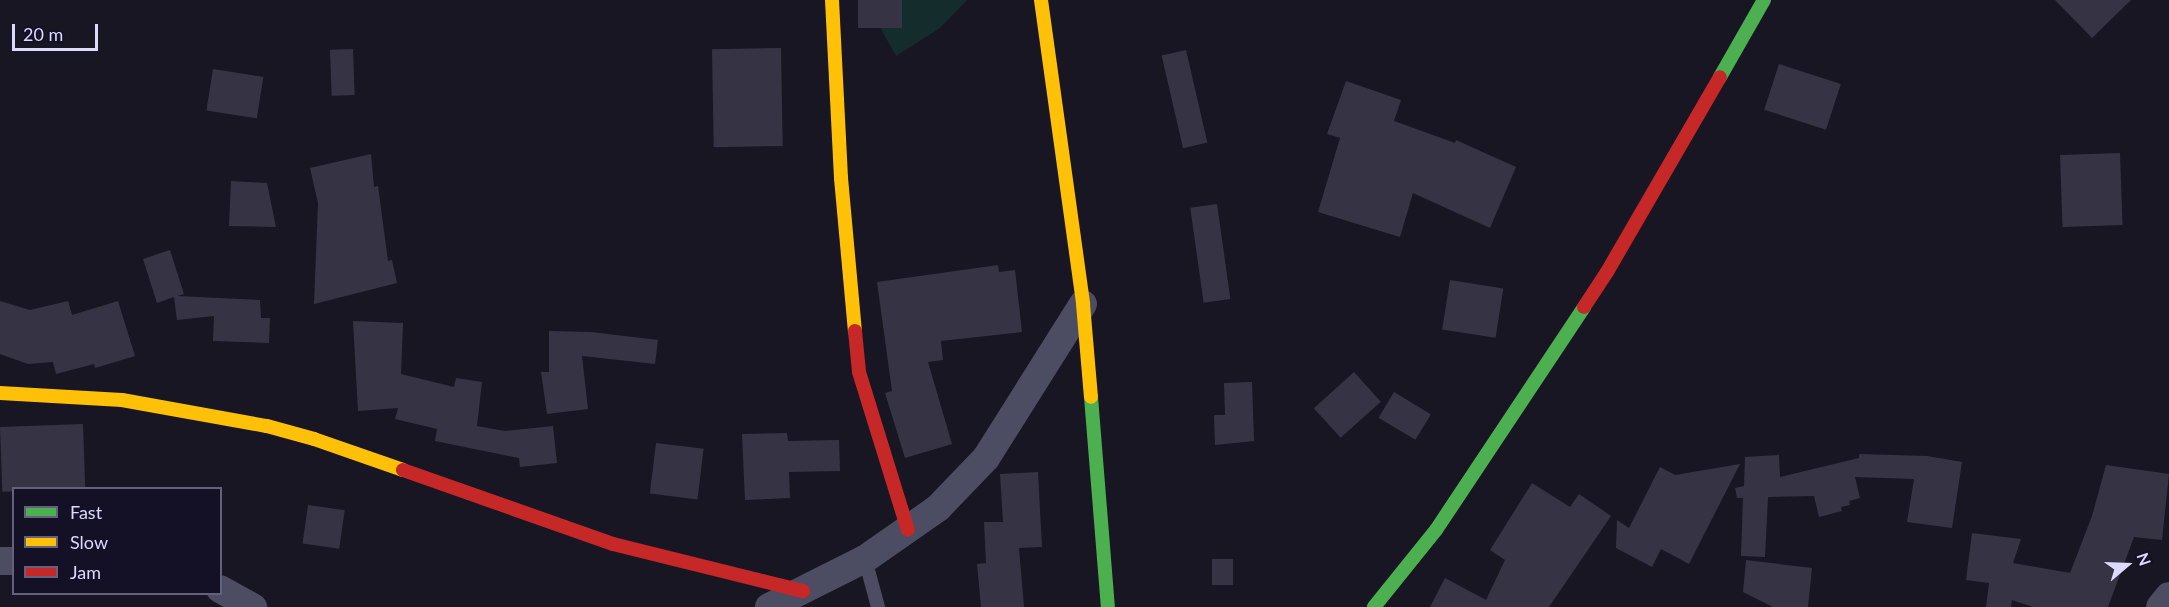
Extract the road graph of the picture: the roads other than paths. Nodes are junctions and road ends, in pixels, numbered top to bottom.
1 (832, 0) edge
2 (1041, 0) edge
3 (1762, 1) edge
4 (1083, 304) junction
5 (0, 393) edge
6 (908, 530) junction
7 (865, 559) junction
8 (222, 591) edge
9 (803, 591) junction
10 (2169, 596) edge
11 (253, 607) edge
12 (769, 607) edge
13 (878, 607) edge
14 (1108, 607) edge
15 (1374, 607) edge
16 (2160, 607) edge

1 - 6 street
2 - 4 street
3 - 15 street
4 - 6 street
4 - 14 street
5 - 9 street
6 - 7 street
7 - 9 street
7 - 13 lane
8 - 11 street
9 - 12 street
10 - 16 street

